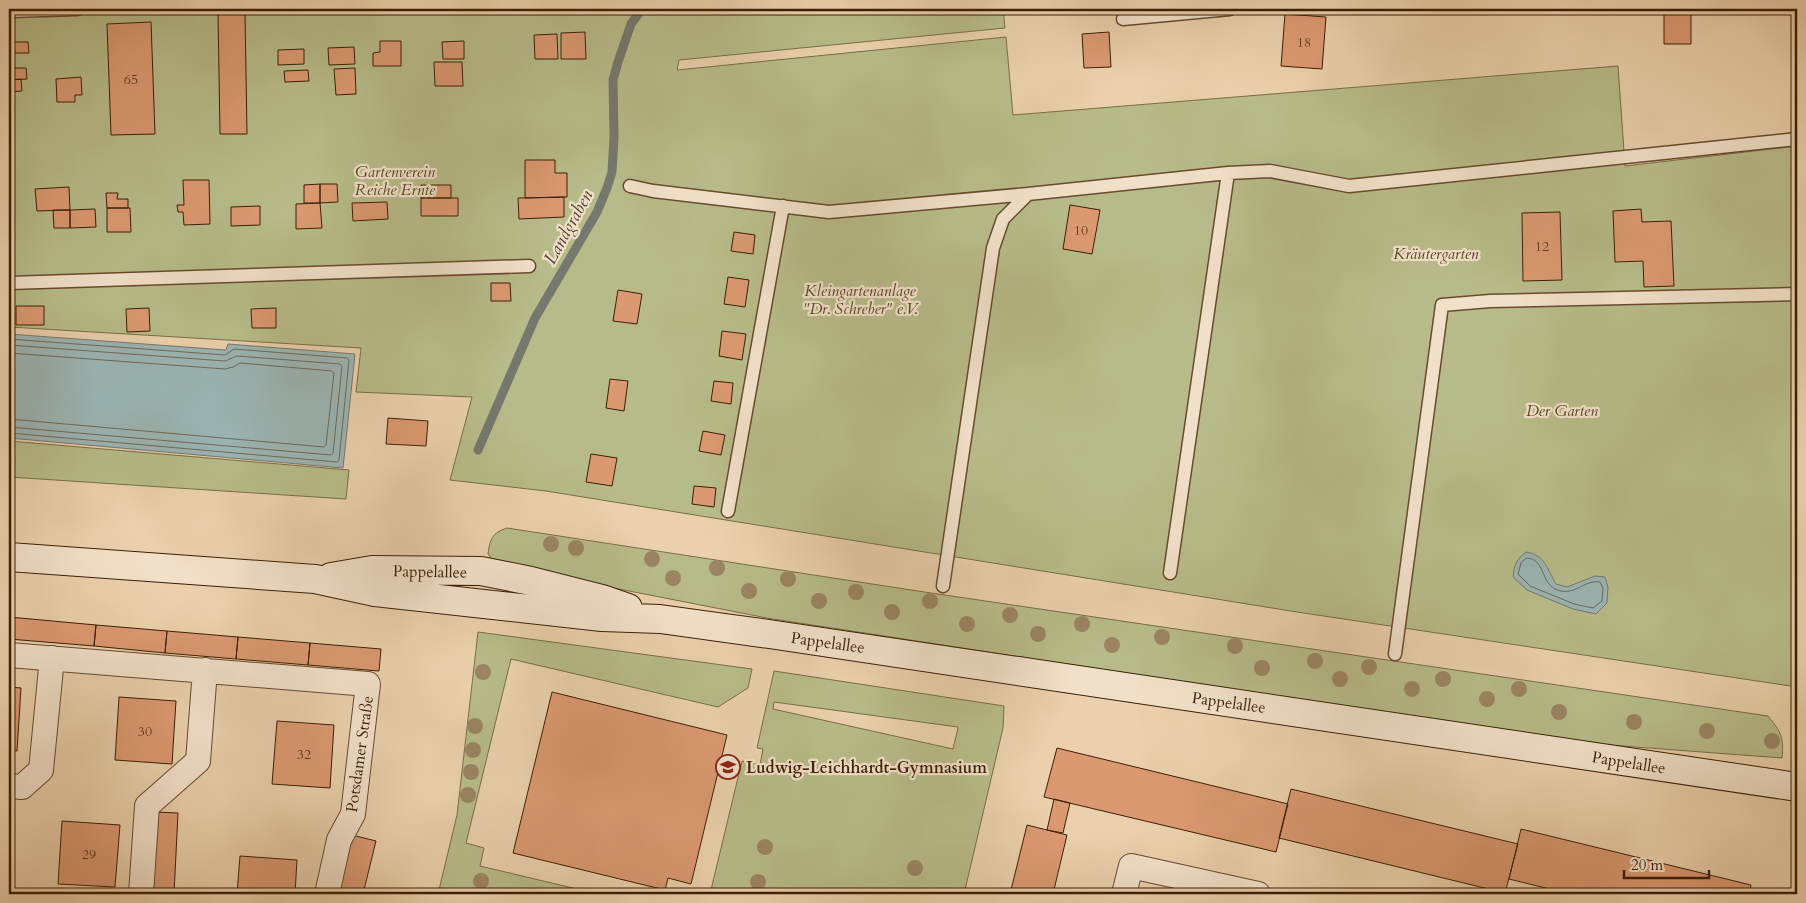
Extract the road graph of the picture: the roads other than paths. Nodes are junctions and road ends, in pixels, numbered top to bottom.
1 (77, 9) edge
2 (1230, 9) edge
3 (9, 11) edge
4 (1123, 19) dead end
5 (1797, 139) edge
6 (1228, 173) junction
7 (630, 186) dead end
8 (1028, 194) junction
9 (783, 206) junction
10 (529, 266) dead end
11 (9, 283) edge
12 (1797, 294) edge
13 (728, 511) dead end
14 (9, 557) edge
15 (1170, 573) dead end
16 (943, 586) dead end
17 (1395, 654) dead end
18 (9, 655) edge
19 (52, 658) junction
20 (205, 670) junction
21 (9, 786) edge
22 (1797, 787) edge
23 (141, 894) edge
24 (327, 894) edge
25 (1124, 894) edge
26 (1258, 894) edge

1 - 3 lane
2 - 4 lane
5 - 6 lane
6 - 8 lane
6 - 15 lane
7 - 9 lane
8 - 9 lane
8 - 16 lane
9 - 13 lane
10 - 11 lane
12 - 17 lane
14 - 22 main road, Pappelallee
18 - 19 street, Potsdamer Straße
19 - 20 street, Potsdamer Straße
19 - 21 street
20 - 23 street
20 - 24 street, Potsdamer Straße
25 - 26 street

